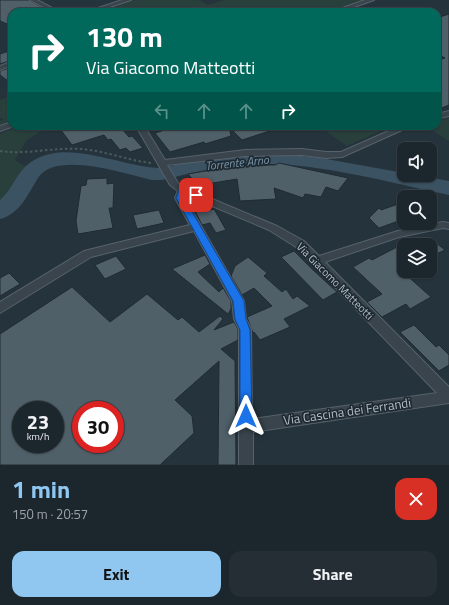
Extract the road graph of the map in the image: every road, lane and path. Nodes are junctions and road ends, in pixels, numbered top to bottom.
1 (33, 0) edge
2 (128, 0) edge
3 (371, 0) edge
4 (49, 8) edge
5 (102, 8) edge
6 (346, 8) edge
7 (142, 130) edge
8 (398, 130) edge
9 (0, 150) edge
10 (163, 165) junction
11 (183, 190) junction
12 (449, 226) edge
13 (196, 227) junction
14 (316, 261) junction
15 (0, 308) edge
16 (449, 397) edge
17 (246, 426) junction
18 (246, 465) edge

1 - 4 street
2 - 5 street
3 - 6 street
7 - 10 street, Via Giacomo Matteotti
8 - 10 street
9 - 10 path
10 - 11 street, Via Giacomo Matteotti
11 - 13 street
11 - 14 street, Via Giacomo Matteotti
12 - 14 street
13 - 15 street
13 - 17 street
14 - 16 street, Via Giacomo Matteotti
16 - 17 street, Via Cascina dei Ferrandi
17 - 18 street

